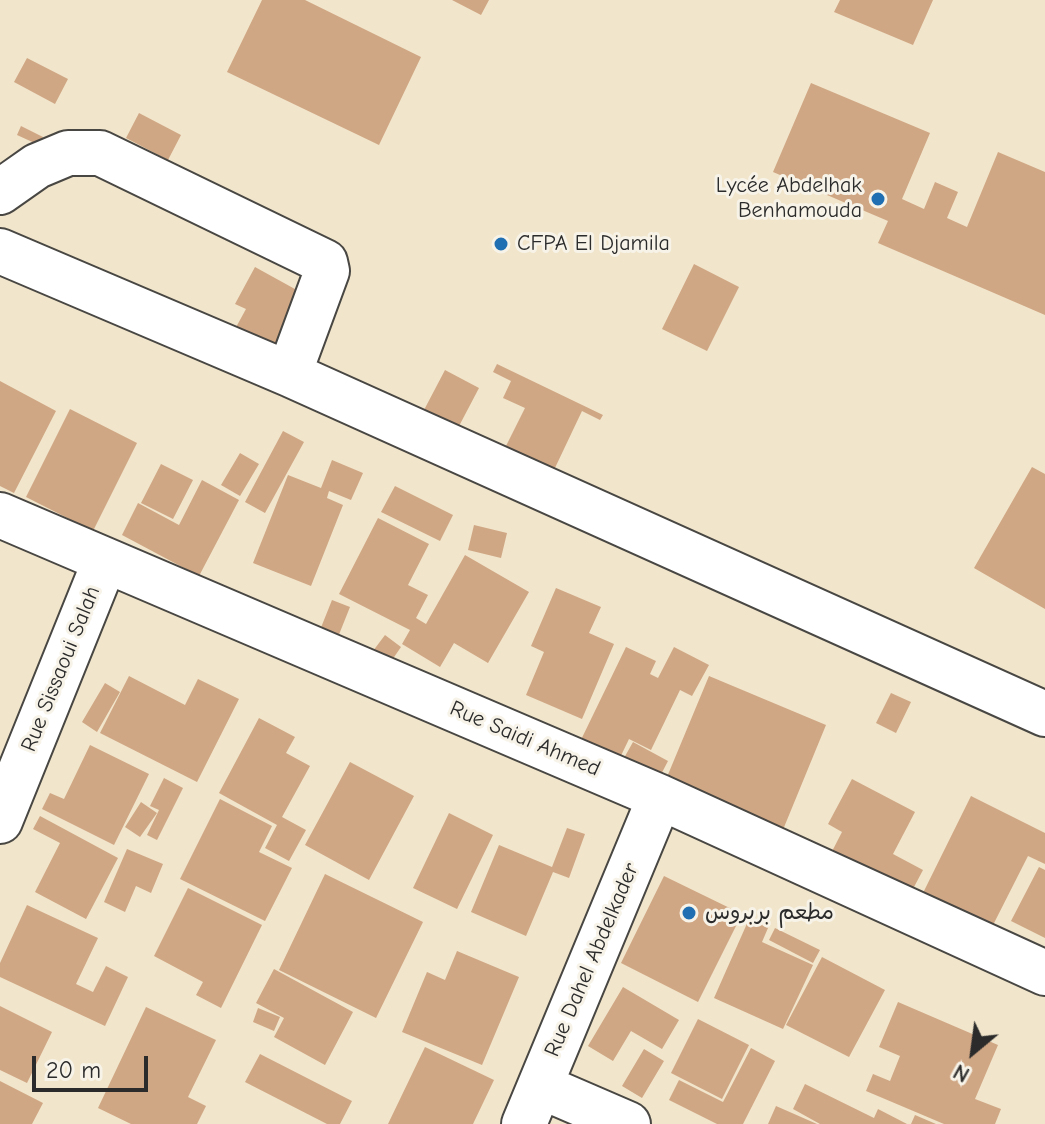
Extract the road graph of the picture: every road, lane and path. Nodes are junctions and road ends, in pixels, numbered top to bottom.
1 (0, 192) edge
2 (0, 251) edge
3 (289, 374) junction
4 (0, 515) edge
5 (105, 561) junction
6 (1045, 714) edge
7 (660, 797) junction
8 (0, 821) edge
9 (1045, 973) edge
10 (532, 1105) edge
11 (628, 1124) edge

1 - 3 street
2 - 3 street
3 - 6 street
4 - 5 street, Rue Saidi Ahmed
5 - 7 street, Rue Saidi Ahmed
5 - 8 street, Rue Sissaoui Salah
7 - 9 street, Rue Saidi Ahmed
7 - 10 street, Rue Dahel Abdelkader
10 - 11 street

